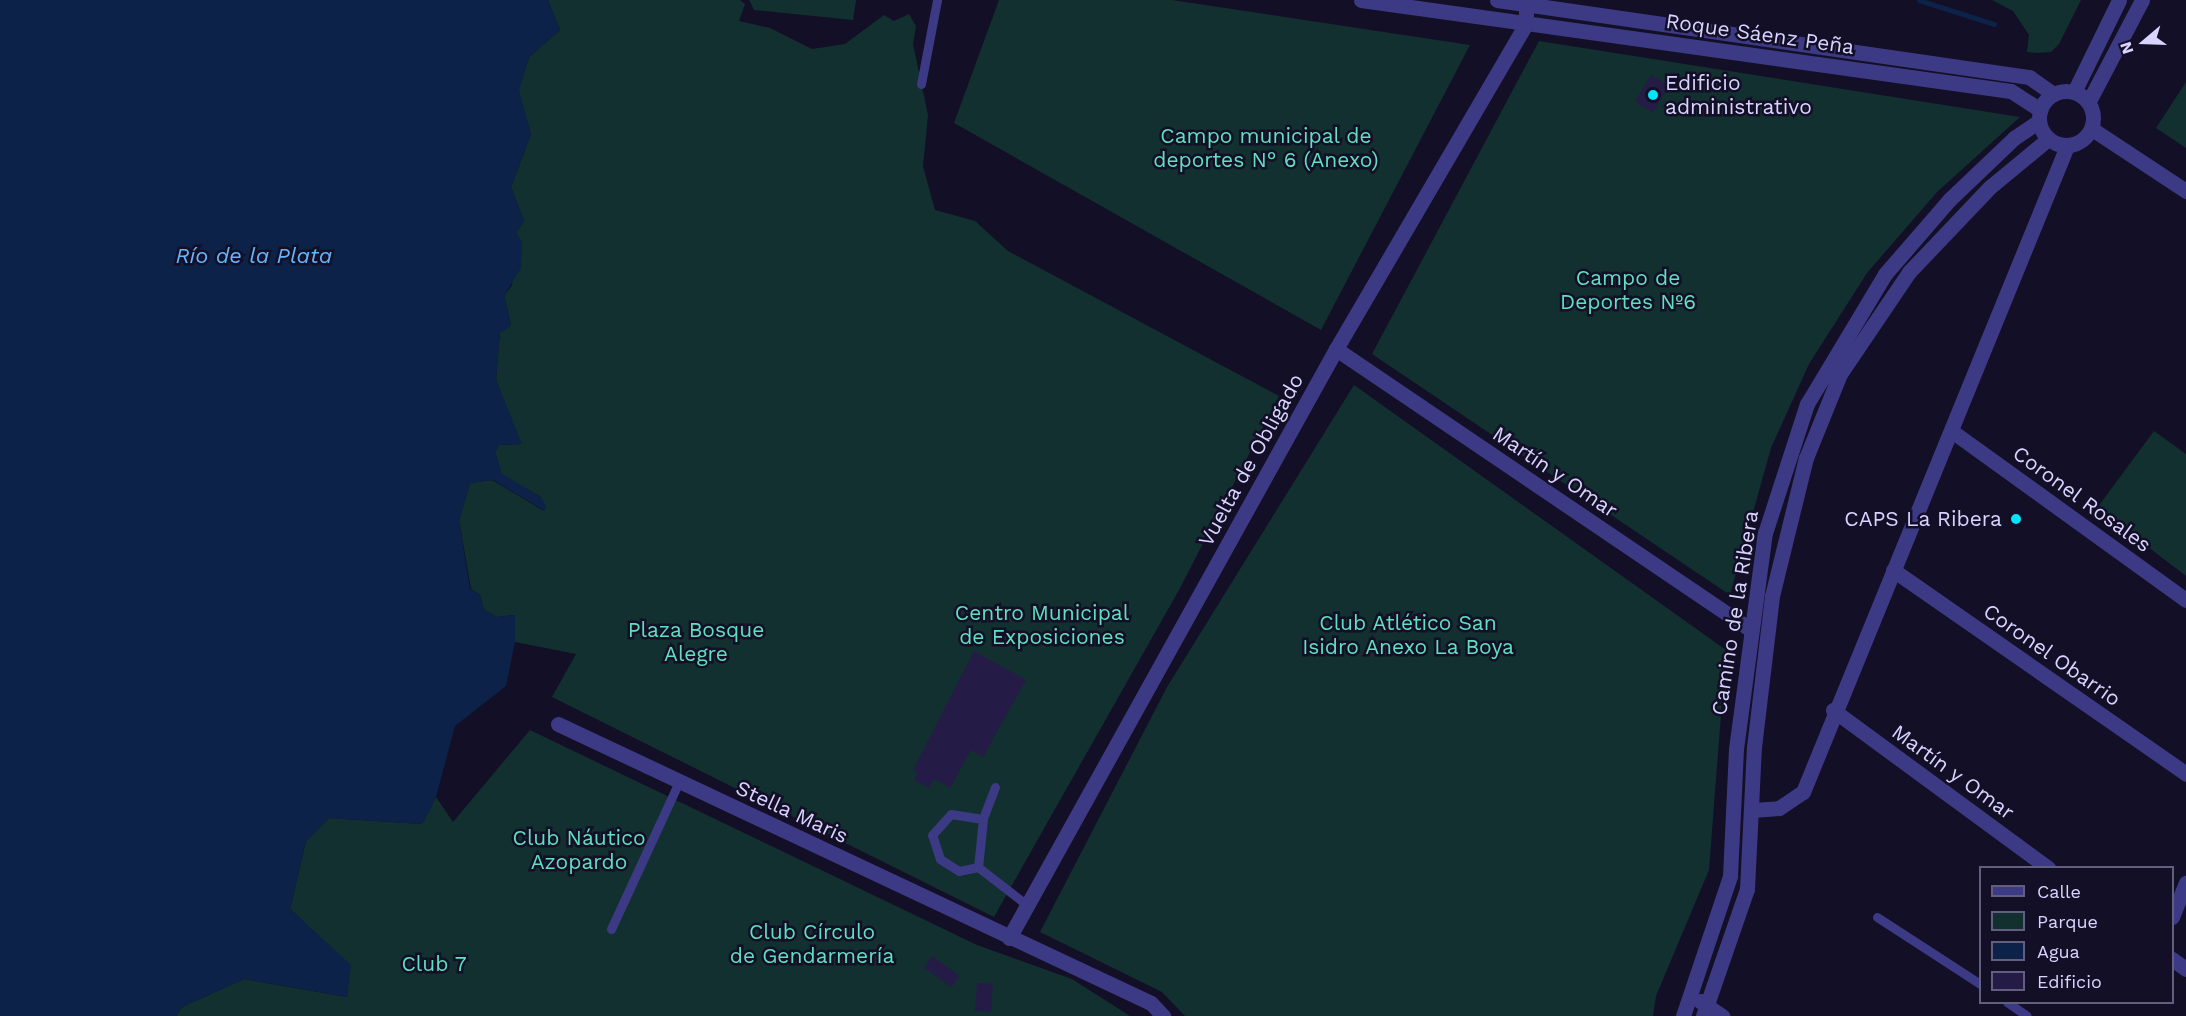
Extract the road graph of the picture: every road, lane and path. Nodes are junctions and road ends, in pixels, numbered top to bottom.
1 (937, 0) edge
2 (1361, 0) edge
3 (1497, 0) edge
4 (2119, 0) edge
5 (2142, 0) edge
6 (1525, 2) edge
7 (1526, 24) junction
8 (921, 84) dead end
9 (2074, 92) junction
10 (2053, 94) junction
11 (2089, 101) junction
12 (2039, 116) junction
13 (2092, 129) junction
14 (2048, 139) junction
15 (2067, 146) junction
16 (2186, 191) edge
17 (1336, 349) junction
18 (1953, 432) junction
19 (1893, 570) junction
20 (2186, 600) edge
21 (1750, 629) junction
22 (1833, 710) junction
23 (558, 724) dead end
24 (2186, 774) edge
25 (679, 782) junction
26 (995, 787) dead end
27 (1752, 810) junction
28 (983, 819) junction
29 (2047, 866) edge
30 (978, 867) junction
31 (2186, 884) edge
32 (1027, 905) junction
33 (2174, 912) edge
34 (1877, 917) dead end
35 (611, 929) dead end
36 (1009, 938) junction
37 (1979, 983) edge
38 (1688, 993) junction
39 (2010, 1004) edge
40 (1704, 1010) edge
41 (1163, 1016) edge
42 (1683, 1016) edge
43 (1722, 1016) edge
44 (2026, 1016) edge

1 - 8 lane
2 - 7 street, Roque Sáenz Peña
3 - 6 street, Roque Sáenz Peña
4 - 9 street
5 - 11 street
6 - 7 street
6 - 10 street, Roque Sáenz Peña
7 - 12 street, Roque Sáenz Peña
7 - 17 street, Vuelta de Obligado
9 - 10 street
9 - 11 street
10 - 12 street
11 - 13 street
12 - 14 street
12 - 21 street, Camino de la Ribera
13 - 15 street
13 - 16 street
14 - 15 street
14 - 27 street, Camino de la Ribera
15 - 18 street
17 - 21 street, Martín y Omar
17 - 32 street, Vuelta de Obligado
18 - 19 street
18 - 20 street, Coronel Rosales
19 - 22 street
19 - 24 street, Coronel Obarrio
21 - 38 street, Camino de la Ribera
22 - 27 street
22 - 29 street, Martín y Omar
23 - 25 street, Stella Maris
25 - 35 lane
25 - 36 street, Stella Maris
26 - 28 lane
27 - 40 street, Camino de la Ribera
28 - 30 lane
28 - 30 lane
30 - 32 lane
31 - 33 street
32 - 36 street, Vuelta de Obligado
34 - 37 lane
36 - 41 street, Stella Maris
38 - 40 street
38 - 42 street, Camino de la Ribera
39 - 44 lane
40 - 43 street

